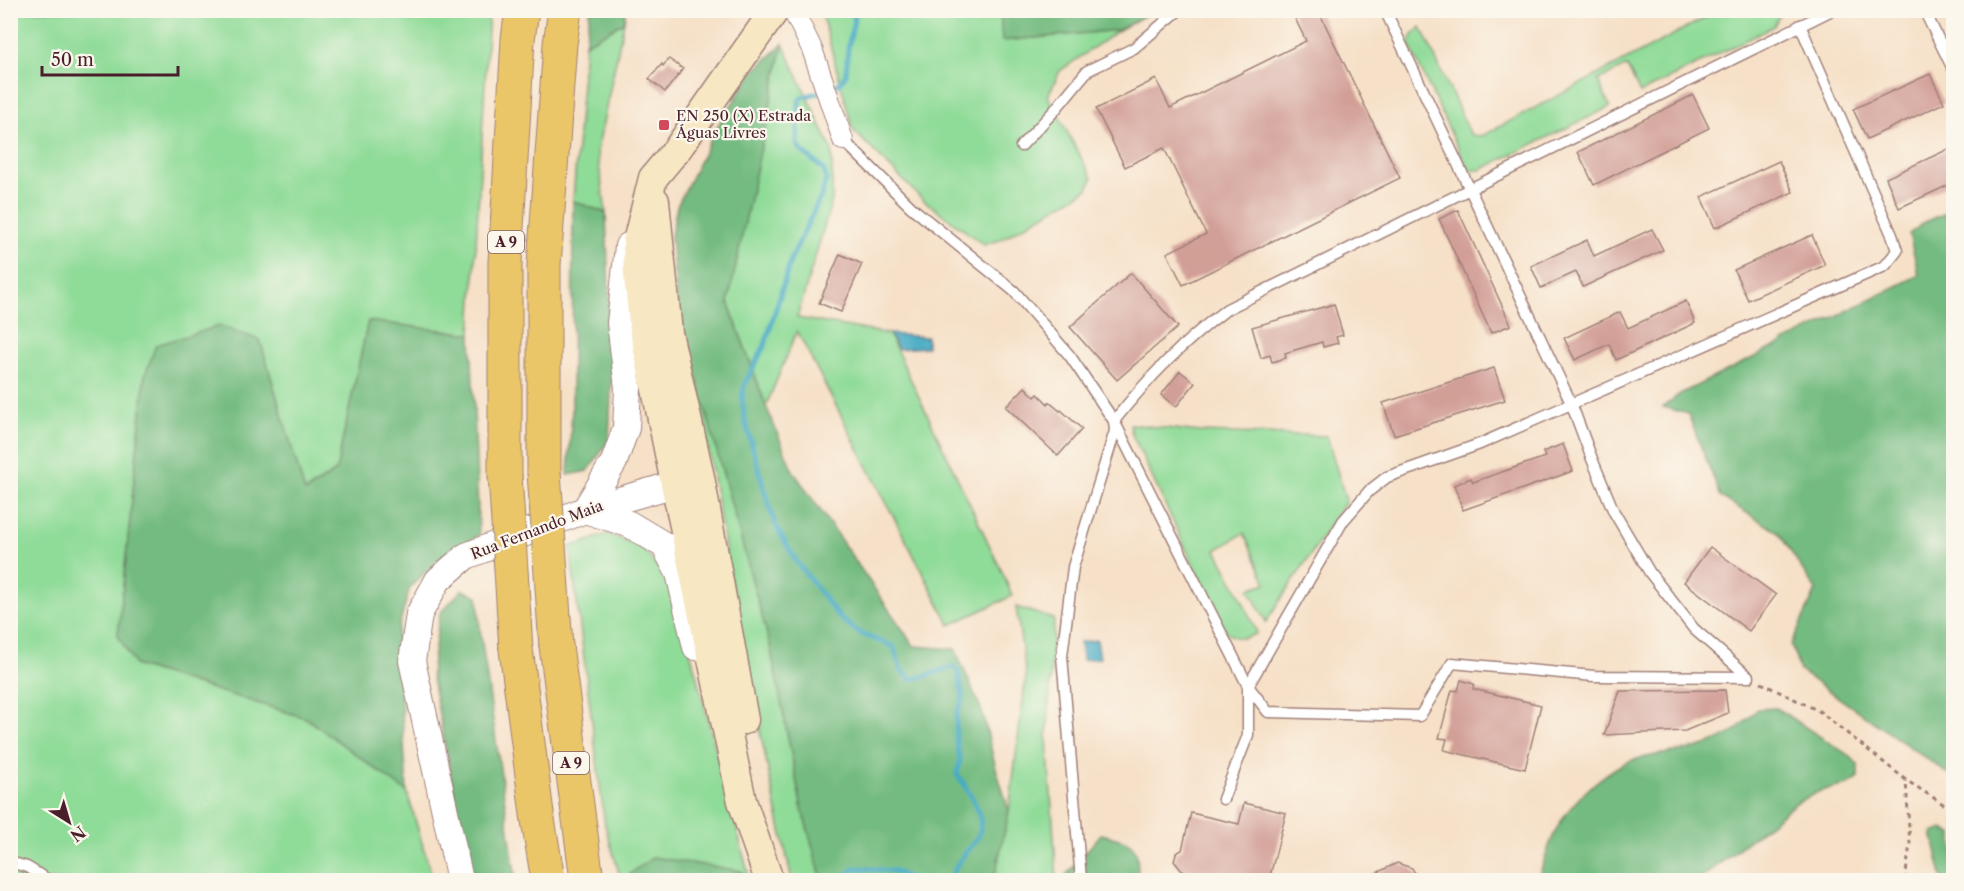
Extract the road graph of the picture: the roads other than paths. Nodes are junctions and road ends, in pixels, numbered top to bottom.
1 (522, 10) edge
2 (565, 10) edge
3 (754, 10) edge
4 (775, 10) edge
5 (793, 10) edge
6 (1179, 10) edge
7 (1385, 10) edge
8 (1832, 10) edge
9 (1924, 10) edge
10 (1800, 25) junction
11 (754, 39) junction
12 (1953, 71) edge
13 (843, 140) joint
14 (1020, 146) dead end
15 (653, 178) junction
16 (1471, 189) junction
17 (1571, 403) junction
18 (1114, 421) junction
19 (687, 480) junction
20 (585, 510) junction
21 (1248, 686) junction
22 (1223, 799) dead end
23 (742, 801) junction
24 (10, 862) edge
25 (48, 880) edge
26 (460, 880) edge
27 (548, 880) edge
28 (587, 880) edge
29 (769, 880) edge
30 (774, 880) edge
31 (1081, 880) edge

1 - 27 highway, A 9, bridge
2 - 28 highway, A 9, bridge
3 - 11 main road
4 - 11 main road
5 - 13 street
6 - 14 lane
7 - 16 lane
8 - 10 lane
9 - 12 lane
10 - 16 lane
10 - 17 lane
11 - 15 main road
13 - 18 lane
15 - 19 main road
15 - 20 street
16 - 17 lane
16 - 18 lane
17 - 21 lane
17 - 21 lane
18 - 21 lane
18 - 31 lane
19 - 20 street, Rua Fernando Maia
19 - 23 main road
19 - 30 main road
20 - 23 street
20 - 26 street, Rua Fernando Maia
21 - 22 lane
23 - 29 main road
24 - 25 lane

